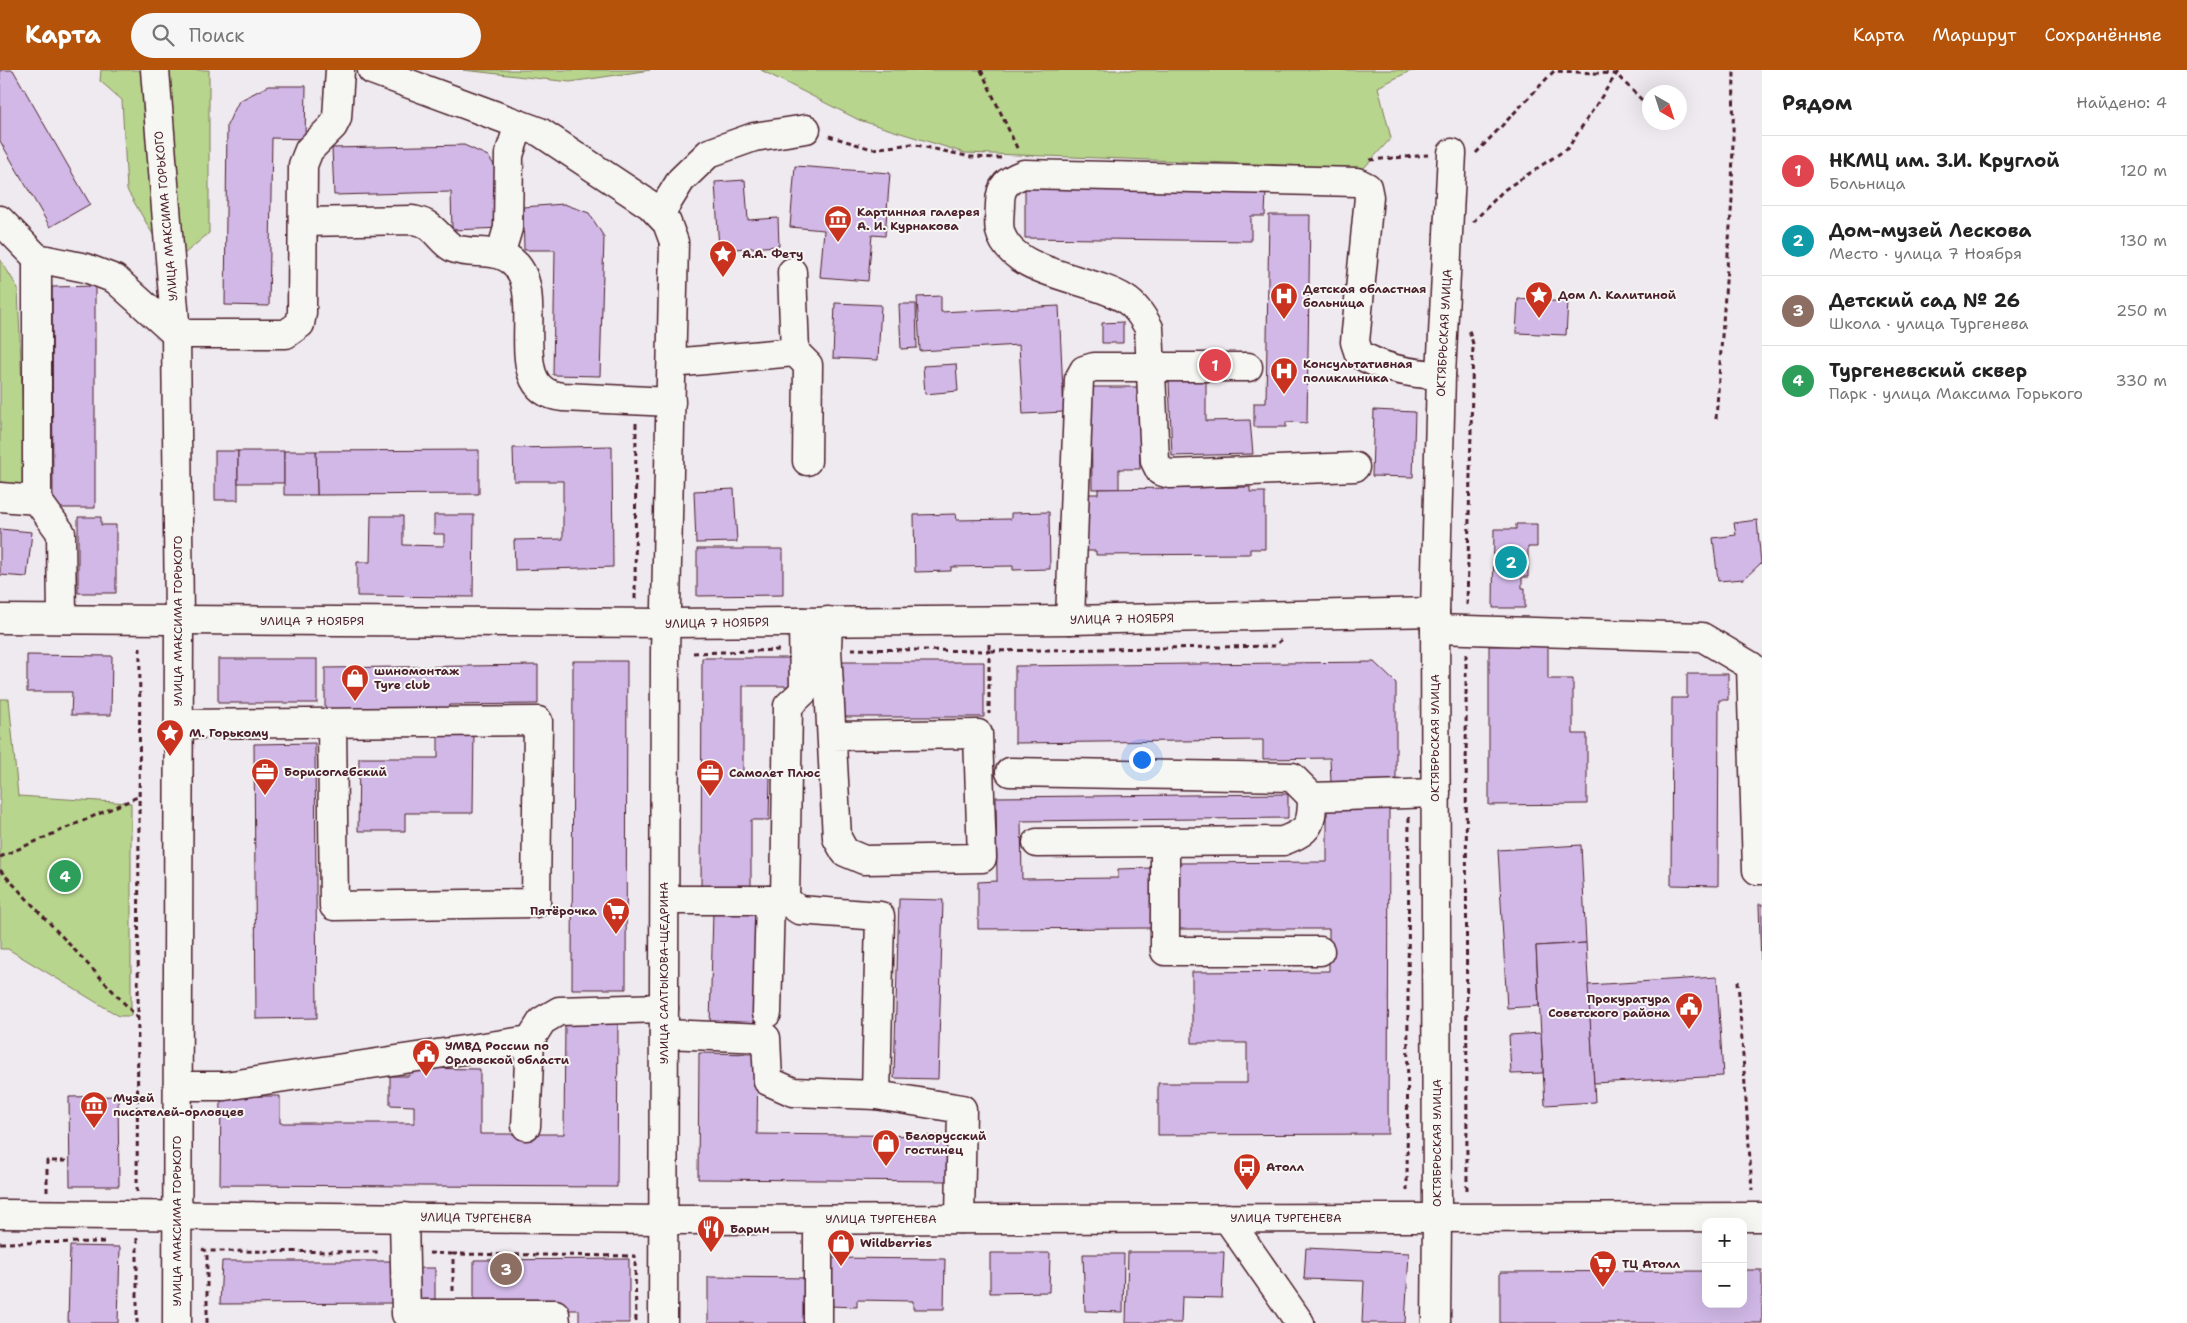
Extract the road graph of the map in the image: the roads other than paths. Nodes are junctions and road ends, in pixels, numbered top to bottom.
1 (154, 70) edge
2 (340, 70) edge
3 (372, 70) edge
4 (530, 128) junction
5 (806, 129) dead end
6 (1452, 153) road end
7 (660, 214) junction
8 (0, 220) edge
9 (303, 222) junction
10 (500, 254) junction
11 (37, 258) junction
12 (792, 272) dead end
13 (176, 334) junction
14 (795, 352) junction
15 (672, 363) junction
16 (1248, 367) dead end
17 (1151, 368) junction
18 (1441, 375) junction
19 (671, 402) junction
20 (807, 462) dead end
21 (1356, 467) dead end
22 (0, 497) edge
23 (37, 500) junction
24 (0, 619) edge
25 (62, 619) junction
26 (179, 620) junction
27 (1070, 620) junction
28 (1435, 620) junction
29 (815, 622) junction
30 (666, 623) junction
31 (179, 724) junction
32 (332, 724) junction
33 (832, 736) junction
34 (1010, 772) dead end
35 (1436, 793) junction
36 (1312, 796) junction
37 (1165, 842) junction
38 (1037, 844) dead end
39 (1762, 870) edge
40 (665, 900) junction
41 (778, 900) junction
42 (1320, 951) dead end
43 (767, 1013) dead end
44 (664, 1021) junction
45 (530, 1040) junction
46 (178, 1086) junction
47 (876, 1094) junction
48 (526, 1126) dead end
49 (0, 1214) edge
50 (404, 1217) junction
51 (1762, 1217) edge
52 (1226, 1218) junction
53 (1437, 1218) junction
54 (960, 1219) junction
55 (663, 1220) junction
56 (818, 1220) junction
57 (178, 1227) junction
58 (177, 1323) edge
59 (556, 1323) edge
60 (663, 1323) edge
61 (818, 1323) edge
62 (1300, 1323) edge
63 (1436, 1323) edge

1 - 13 street, УЛИЦА МАКСИМА ГОРЬКОГО
2 - 9 street
3 - 4 street
4 - 7 street
4 - 10 street
5 - 7 street
6 - 18 street, ОКТЯБРЬСКАЯ УЛИЦА
7 - 15 street, УЛИЦА САЛТЫКОВА-ЩЕДРИНА
8 - 11 street
9 - 10 street
9 - 13 street
10 - 19 street
11 - 13 street
11 - 23 street
12 - 14 street
13 - 26 street, УЛИЦА МАКСИМА ГОРЬКОГО
14 - 15 street
14 - 20 street
15 - 19 street, УЛИЦА САЛТЫКОВА-ЩЕДРИНА
16 - 17 street
17 - 18 street
17 - 21 street
17 - 27 street
18 - 28 street, ОКТЯБРЬСКАЯ УЛИЦА
19 - 30 street, УЛИЦА САЛТЫКОВА-ЩЕДРИНА
22 - 23 street
23 - 25 street
24 - 25 street, УЛИЦА 7 НОЯБРЯ
25 - 26 street, УЛИЦА 7 НОЯБРЯ
26 - 30 street, УЛИЦА 7 НОЯБРЯ
26 - 31 street, УЛИЦА МАКСИМА ГОРЬКОГО
27 - 28 street, УЛИЦА 7 НОЯБРЯ
27 - 29 street, УЛИЦА 7 НОЯБРЯ
28 - 35 street, ОКТЯБРЬСКАЯ УЛИЦА
28 - 39 street, УЛИЦА 7 НОЯБРЯ
29 - 30 street, УЛИЦА 7 НОЯБРЯ
29 - 33 street
29 - 41 street
30 - 40 street, УЛИЦА САЛТЫКОВА-ЩЕДРИНА
31 - 32 street
31 - 46 street, УЛИЦА МАКСИМА ГОРЬКОГО
32 - 32 street
33 - 33 street
34 - 36 street
35 - 36 street
35 - 53 street, ОКТЯБРЬСКАЯ УЛИЦА
36 - 37 street
37 - 38 street
37 - 42 street
40 - 41 street
40 - 44 street, УЛИЦА САЛТЫКОВА-ЩЕДРИНА
41 - 43 street
41 - 47 street
44 - 45 street
44 - 47 street
44 - 55 street, УЛИЦА САЛТЫКОВА-ЩЕДРИНА
45 - 46 street
45 - 48 street
46 - 57 street, УЛИЦА МАКСИМА ГОРЬКОГО
47 - 54 street
49 - 57 street, УЛИЦА ТУРГЕНЕВА
50 - 55 street, УЛИЦА ТУРГЕНЕВА
50 - 57 street, УЛИЦА ТУРГЕНЕВА
50 - 59 street
51 - 53 street, УЛИЦА ТУРГЕНЕВА
52 - 53 street, УЛИЦА ТУРГЕНЕВА
52 - 54 street, УЛИЦА ТУРГЕНЕВА
52 - 62 street
53 - 63 street, ОКТЯБРЬСКАЯ УЛИЦА
54 - 56 street, УЛИЦА ТУРГЕНЕВА
55 - 56 street, УЛИЦА ТУРГЕНЕВА
55 - 60 street, УЛИЦА САЛТЫКОВА-ЩЕДРИНА
56 - 61 street
57 - 58 street, УЛИЦА МАКСИМА ГОРЬКОГО

